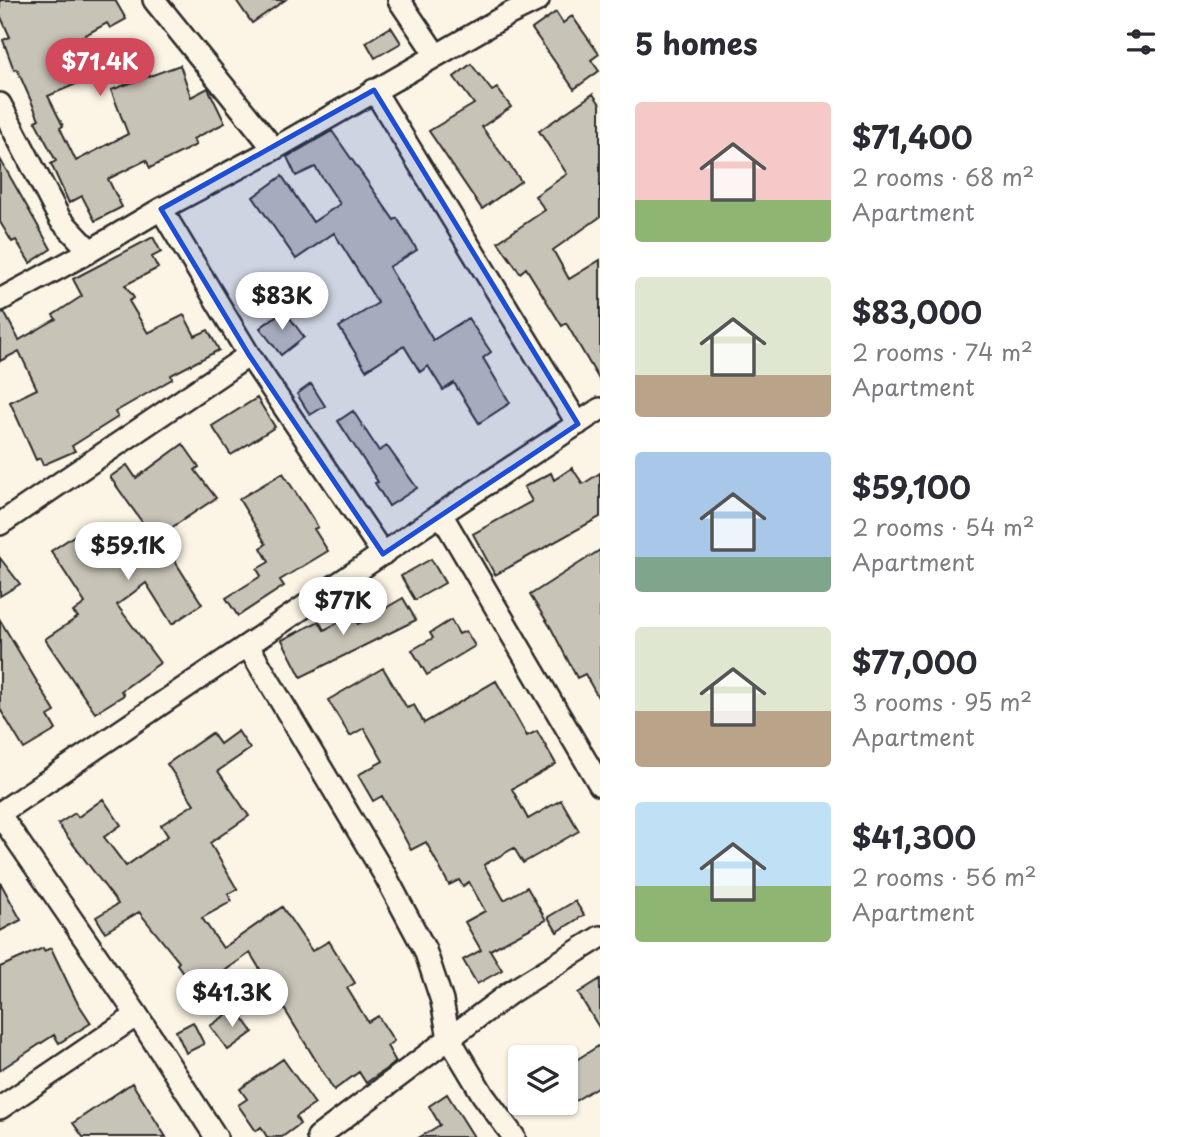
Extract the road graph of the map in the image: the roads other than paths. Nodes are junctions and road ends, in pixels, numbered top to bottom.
1 (154, 0) edge
2 (399, 0) edge
3 (538, 0) edge
4 (436, 55) junction
5 (374, 90) junction
6 (0, 104) edge
7 (274, 149) junction
8 (161, 209) junction
9 (90, 251) junction
10 (0, 300) edge
11 (249, 355) junction
12 (600, 409) edge
13 (578, 424) junction
14 (441, 514) junction
15 (0, 524) edge
16 (383, 554) junction
17 (248, 646) junction
18 (600, 785) edge
19 (0, 814) edge
20 (600, 937) edge
21 (137, 1015) junction
22 (449, 1038) junction
23 (0, 1108) edge
24 (216, 1137) edge
25 (318, 1137) edge
26 (514, 1137) edge

1 - 7 street
2 - 4 street
3 - 4 street
4 - 5 street
5 - 7 street
5 - 13 street
6 - 9 street
7 - 8 street
8 - 9 street
8 - 11 street
9 - 10 street
11 - 15 street
11 - 16 street
12 - 13 street
13 - 14 street
14 - 16 street
14 - 18 street
16 - 17 street
17 - 19 street
17 - 22 street
19 - 21 street
20 - 22 street
21 - 23 street
21 - 24 street
22 - 25 street
22 - 26 street

